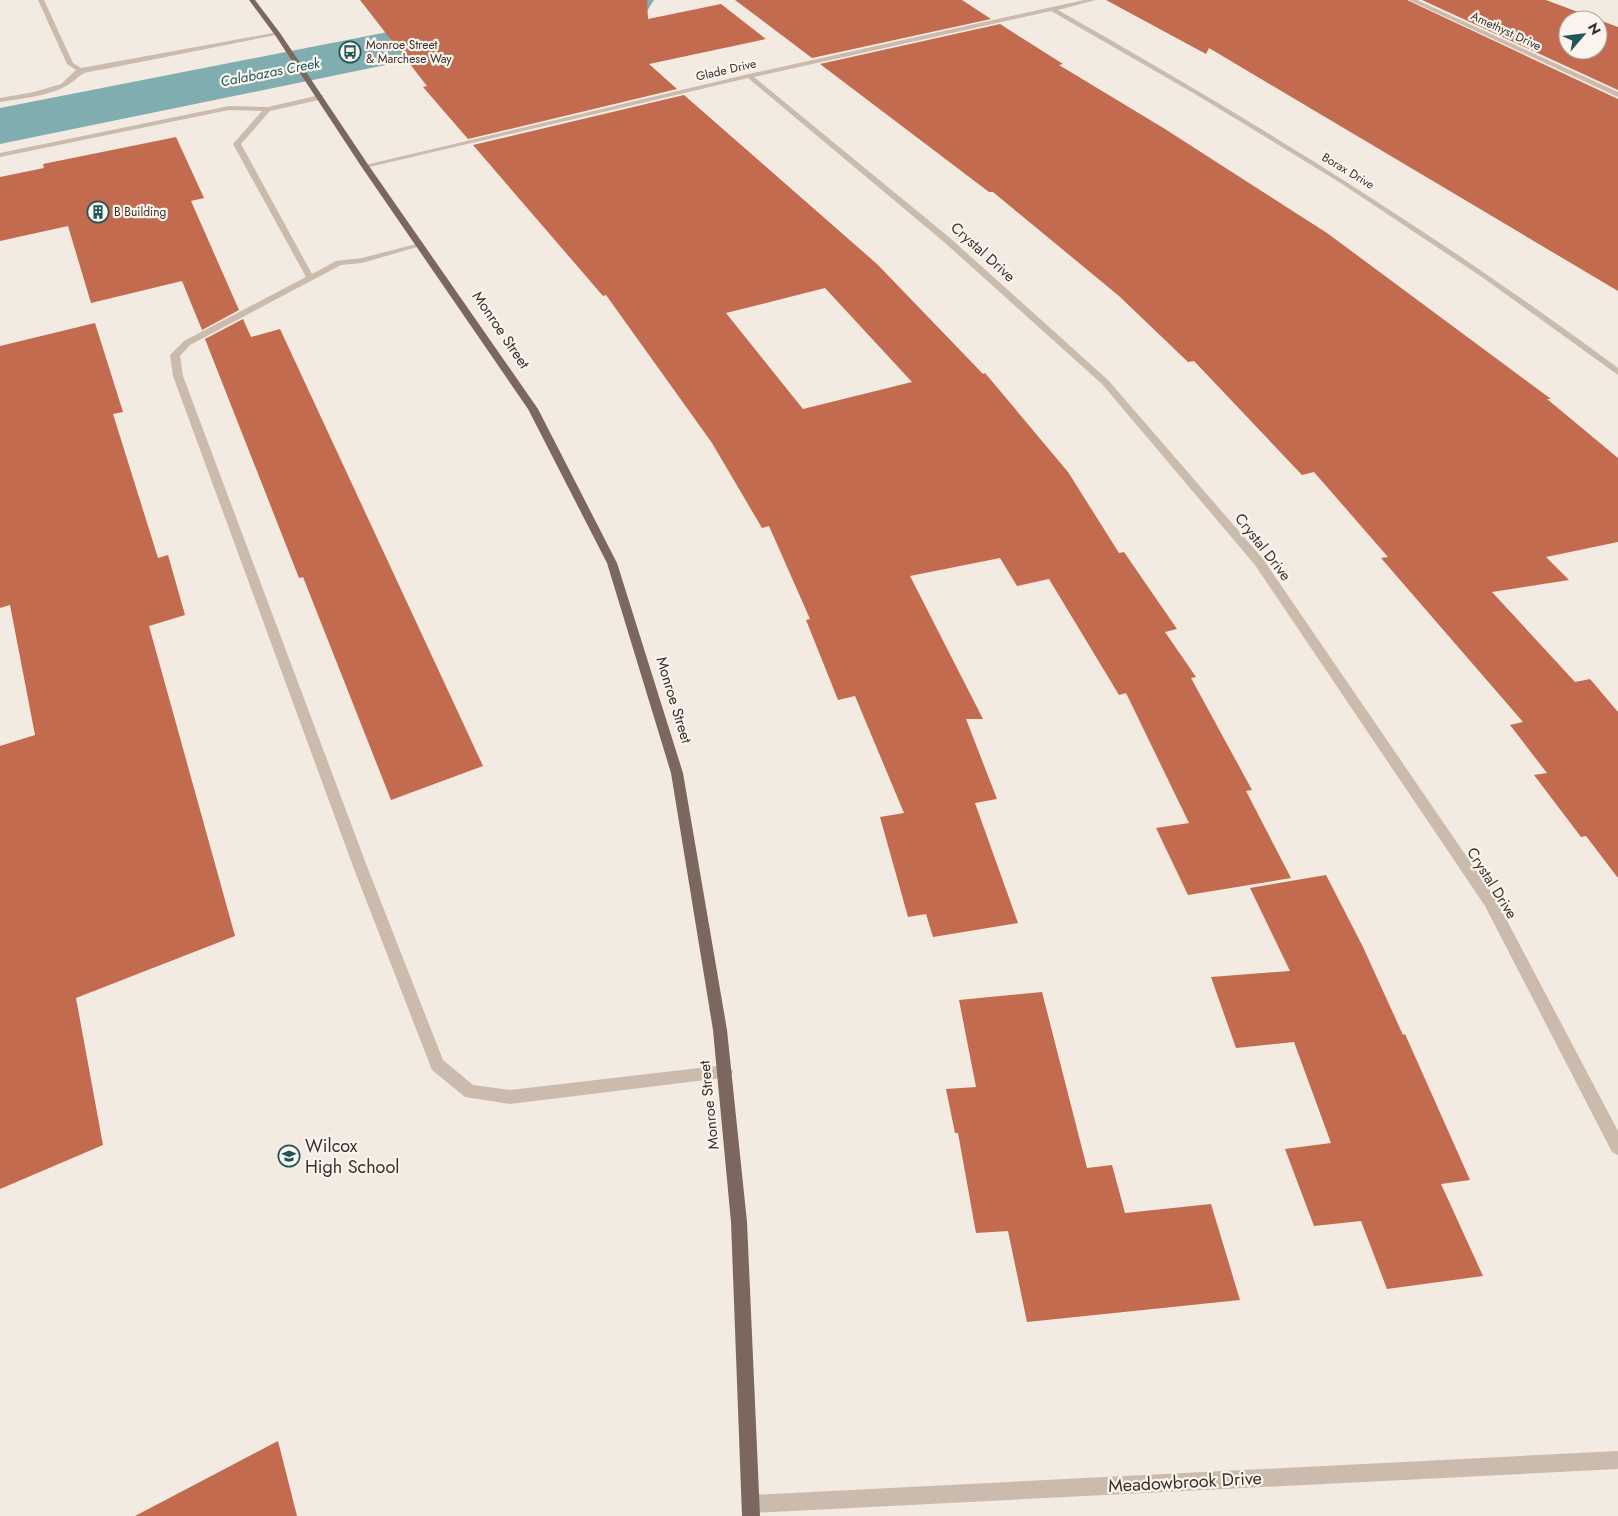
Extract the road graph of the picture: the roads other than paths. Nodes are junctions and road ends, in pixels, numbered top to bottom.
1 (40, 0) edge
2 (252, 0) edge
3 (1093, 0) edge
4 (1412, 0) edge
5 (1052, 9) junction
6 (278, 34) junction
7 (80, 70) junction
8 (749, 76) junction
9 (1618, 95) edge
10 (320, 97) junction
11 (0, 100) edge
12 (268, 109) junction
13 (0, 155) edge
14 (365, 166) junction
15 (420, 245) junction
16 (309, 276) junction
17 (1618, 372) edge
18 (725, 1072) junction
19 (1618, 1147) edge
20 (1618, 1460) edge
21 (751, 1510) edge

1 - 7 street
2 - 6 main road, Monroe Street
3 - 5 street, Glade Drive
4 - 9 street, Amethyst Drive
5 - 8 street, Glade Drive
5 - 17 street, Borax Drive
6 - 7 street
6 - 10 main road, Monroe Street
7 - 11 street
8 - 14 street, Glade Drive
8 - 19 street, Crystal Drive
10 - 12 street
10 - 14 main road, Monroe Street
12 - 13 street
12 - 16 street
14 - 15 main road, Monroe Street
15 - 16 street
15 - 18 main road, Monroe Street
16 - 18 street
18 - 21 main road, Monroe Street
20 - 21 street, Meadowbrook Drive

